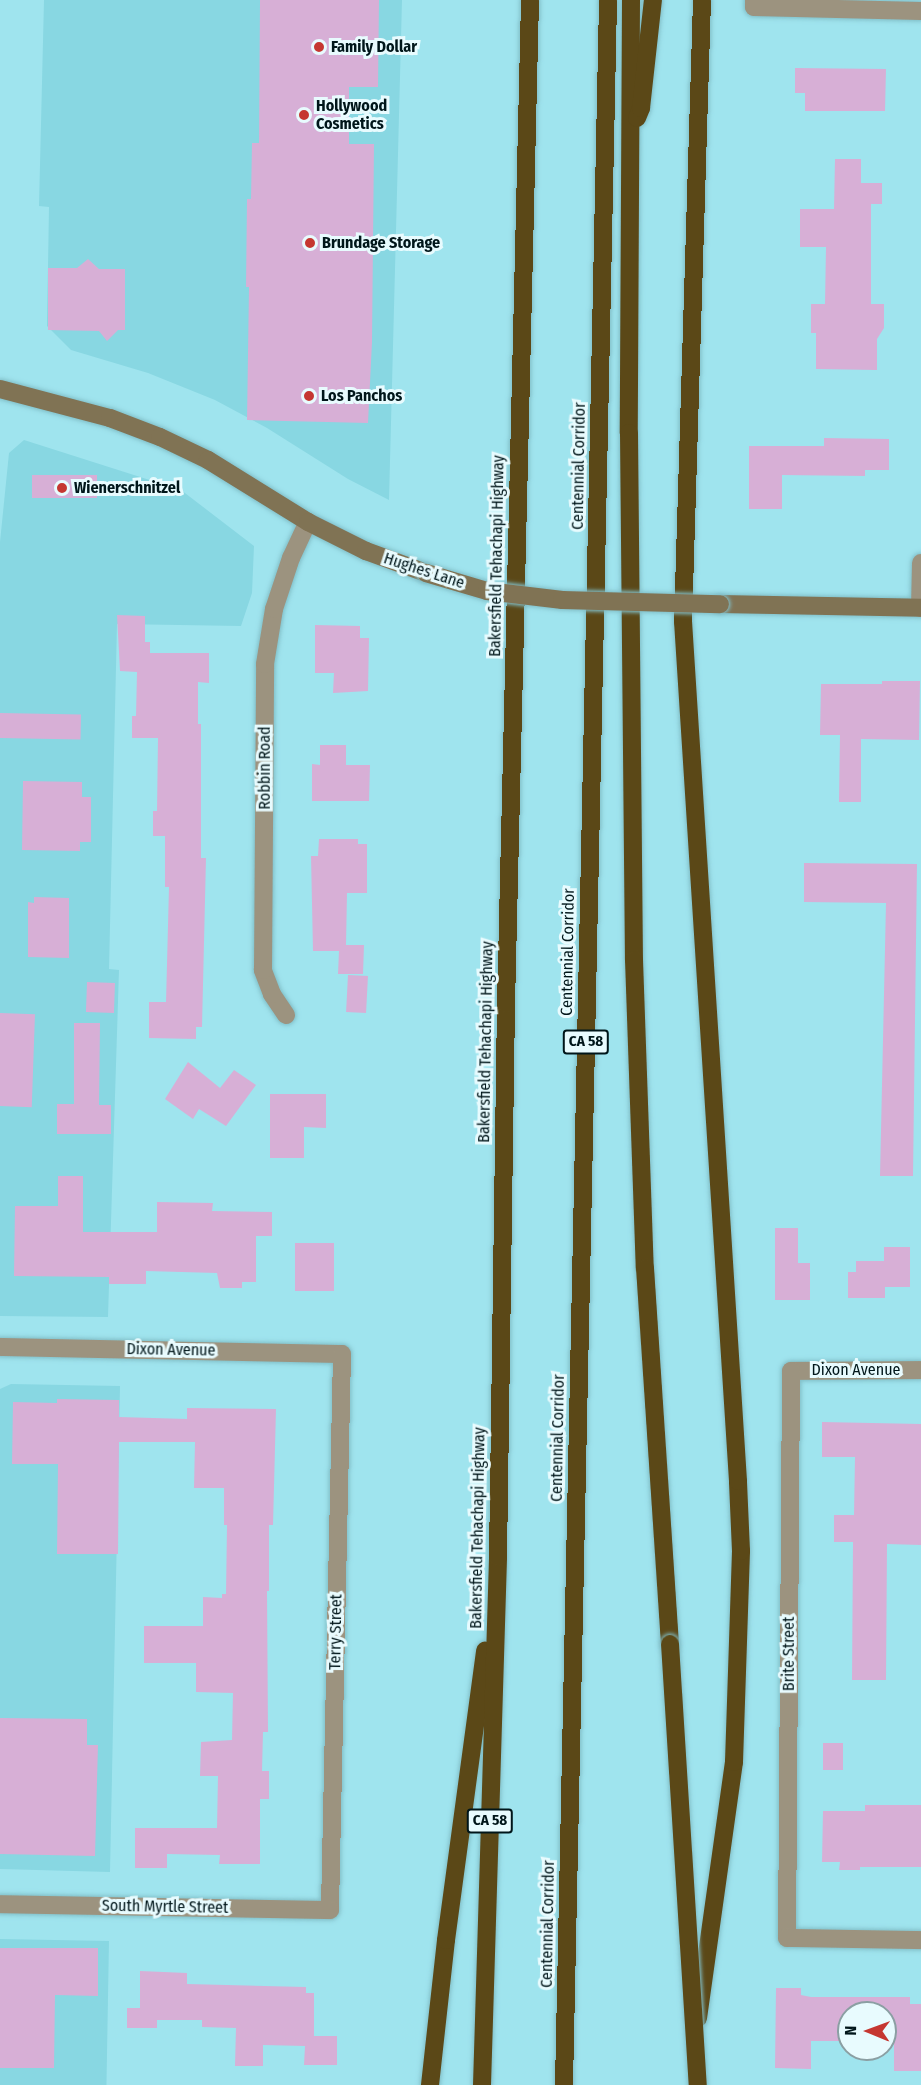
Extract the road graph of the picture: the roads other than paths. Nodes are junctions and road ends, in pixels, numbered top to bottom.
1 (530, 0) edge
2 (608, 0) edge
3 (631, 0) edge
4 (653, 0) edge
5 (702, 0) edge
6 (754, 0) edge
7 (921, 11) edge
8 (630, 133) junction
9 (0, 389) edge
10 (308, 522) junction
11 (921, 563) edge
12 (920, 608) edge
13 (286, 1015) dead end
14 (0, 1347) edge
15 (342, 1354) joint
16 (921, 1370) edge
17 (791, 1371) joint
18 (498, 1557) junction
19 (0, 1904) edge
20 (330, 1910) joint
21 (921, 1940) edge
22 (430, 2085) edge
23 (482, 2085) edge
24 (564, 2085) edge
25 (688, 2085) edge
26 (698, 2085) edge

1 - 18 highway, Bakersfield Tehachapi Highway / CA 58
2 - 24 highway, Centennial Corridor / CA 58
3 - 8 highway
4 - 8 highway
5 - 25 highway
6 - 7 street
8 - 26 highway, bridge
9 - 10 street, Hughes Lane
10 - 12 street, Hughes Lane, bridge
10 - 13 street, Robbin Road
11 - 12 street
14 - 15 street, Dixon Avenue
15 - 20 street, Terry Street
16 - 17 street, Dixon Avenue
17 - 21 street, Brite Street
18 - 22 highway
18 - 23 highway, Bakersfield Tehachapi Highway / CA 58
19 - 20 street, South Myrtle Street

